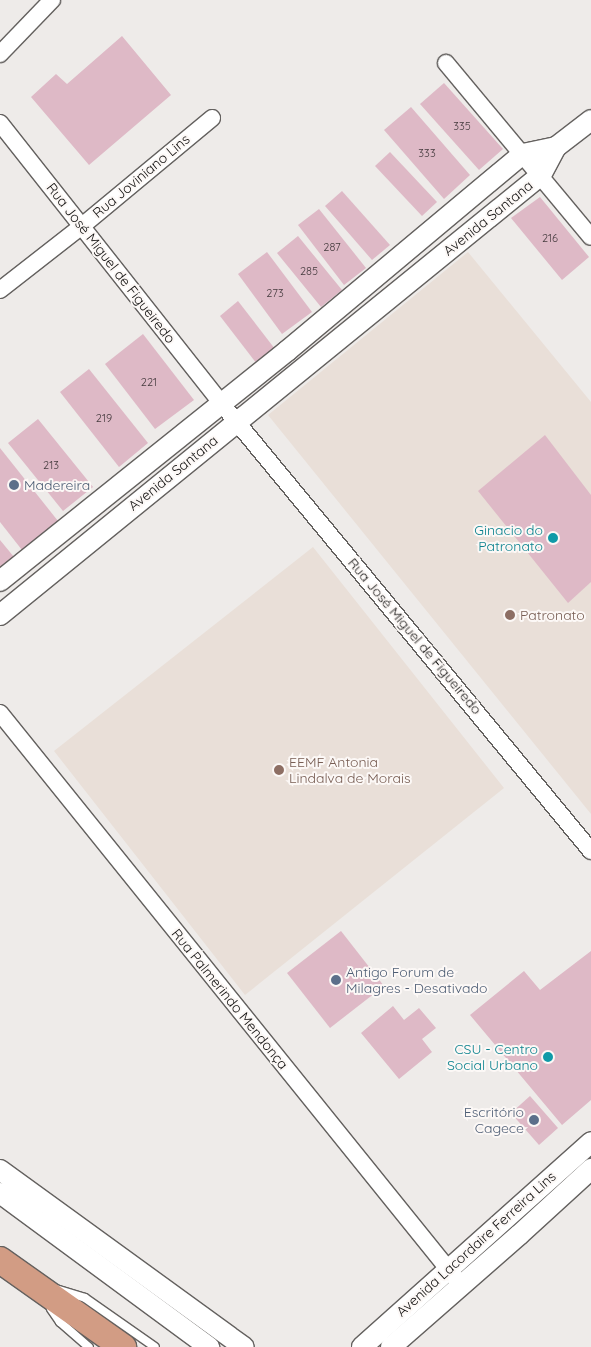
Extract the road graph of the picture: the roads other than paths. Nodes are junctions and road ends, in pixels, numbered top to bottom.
1 (48, 3) edge
2 (0, 54) edge
3 (446, 63) dead end
4 (212, 118) dead end
5 (591, 120) edge
6 (0, 123) edge
7 (556, 147) junction
8 (523, 154) junction
9 (541, 175) junction
10 (452, 213) junction
11 (82, 226) junction
12 (469, 233) junction
13 (591, 237) edge
14 (396, 260) junction
15 (413, 279) junction
16 (0, 290) edge
17 (338, 308) junction
18 (354, 328) junction
19 (287, 351) junction
20 (303, 369) junction
21 (221, 403) junction
22 (237, 422) junction
23 (126, 478) junction
24 (142, 497) junction
25 (47, 542) junction
26 (64, 562) junction
27 (0, 581) edge
28 (0, 615) edge
29 (0, 713) edge
30 (591, 851) edge
31 (591, 1142) edge
32 (591, 1169) edge
33 (0, 1170) edge
34 (547, 1181) junction
35 (0, 1193) edge
36 (562, 1196) junction
37 (503, 1220) junction
38 (519, 1235) junction
39 (0, 1260) edge
40 (455, 1278) junction
41 (37, 1286) junction
42 (89, 1347) edge
43 (123, 1347) edge
44 (155, 1347) edge
45 (209, 1347) edge
46 (244, 1347) edge
47 (362, 1347) edge
48 (391, 1347) edge

1 - 2 street
3 - 8 street
4 - 11 street, Rua Joviniano Lins
5 - 7 street
6 - 11 street, Rua José Miguel de Figueiredo
7 - 8 street, Avenida Santana
7 - 9 street, Avenida Santana
8 - 9 street
8 - 10 street, Avenida Santana
9 - 12 street, Avenida Santana
9 - 13 street
10 - 12 street
10 - 14 street, Avenida Santana
11 - 16 street, Rua Joviniano Lins
11 - 21 street, Rua José Miguel de Figueiredo
12 - 15 street, Avenida Santana
14 - 15 street
14 - 17 street, Avenida Santana
15 - 18 street, Avenida Santana
17 - 18 street
17 - 19 street, Avenida Santana
18 - 20 street, Avenida Santana
19 - 20 street
19 - 21 street, Avenida Santana
20 - 22 street, Avenida Santana
21 - 22 street, Rua José Miguel de Figueiredo
21 - 23 street, Avenida Santana
22 - 24 street, Avenida Santana
22 - 30 street, Rua José Miguel de Figueiredo
23 - 24 street
23 - 25 street, Avenida Santana
24 - 26 street, Avenida Santana
25 - 26 street
25 - 27 street, Avenida Santana
26 - 28 street, Avenida Santana
29 - 40 street, Rua Palmerindo Mendonça
31 - 34 street, Avenida Lacordaire Ferreira Lins
32 - 36 street, Avenida Lacordaire Ferreira Lins
33 - 46 street
34 - 36 street
34 - 37 street, Avenida Lacordaire Ferreira Lins
35 - 45 street
36 - 38 street, Avenida Lacordaire Ferreira Lins
37 - 38 street
37 - 40 street, Avenida Lacordaire Ferreira Lins
38 - 40 street, Avenida Lacordaire Ferreira Lins
39 - 41 highway
40 - 47 street, Avenida Lacordaire Ferreira Lins
40 - 48 street, Avenida Lacordaire Ferreira Lins
41 - 42 lane
41 - 43 highway
41 - 44 lane

